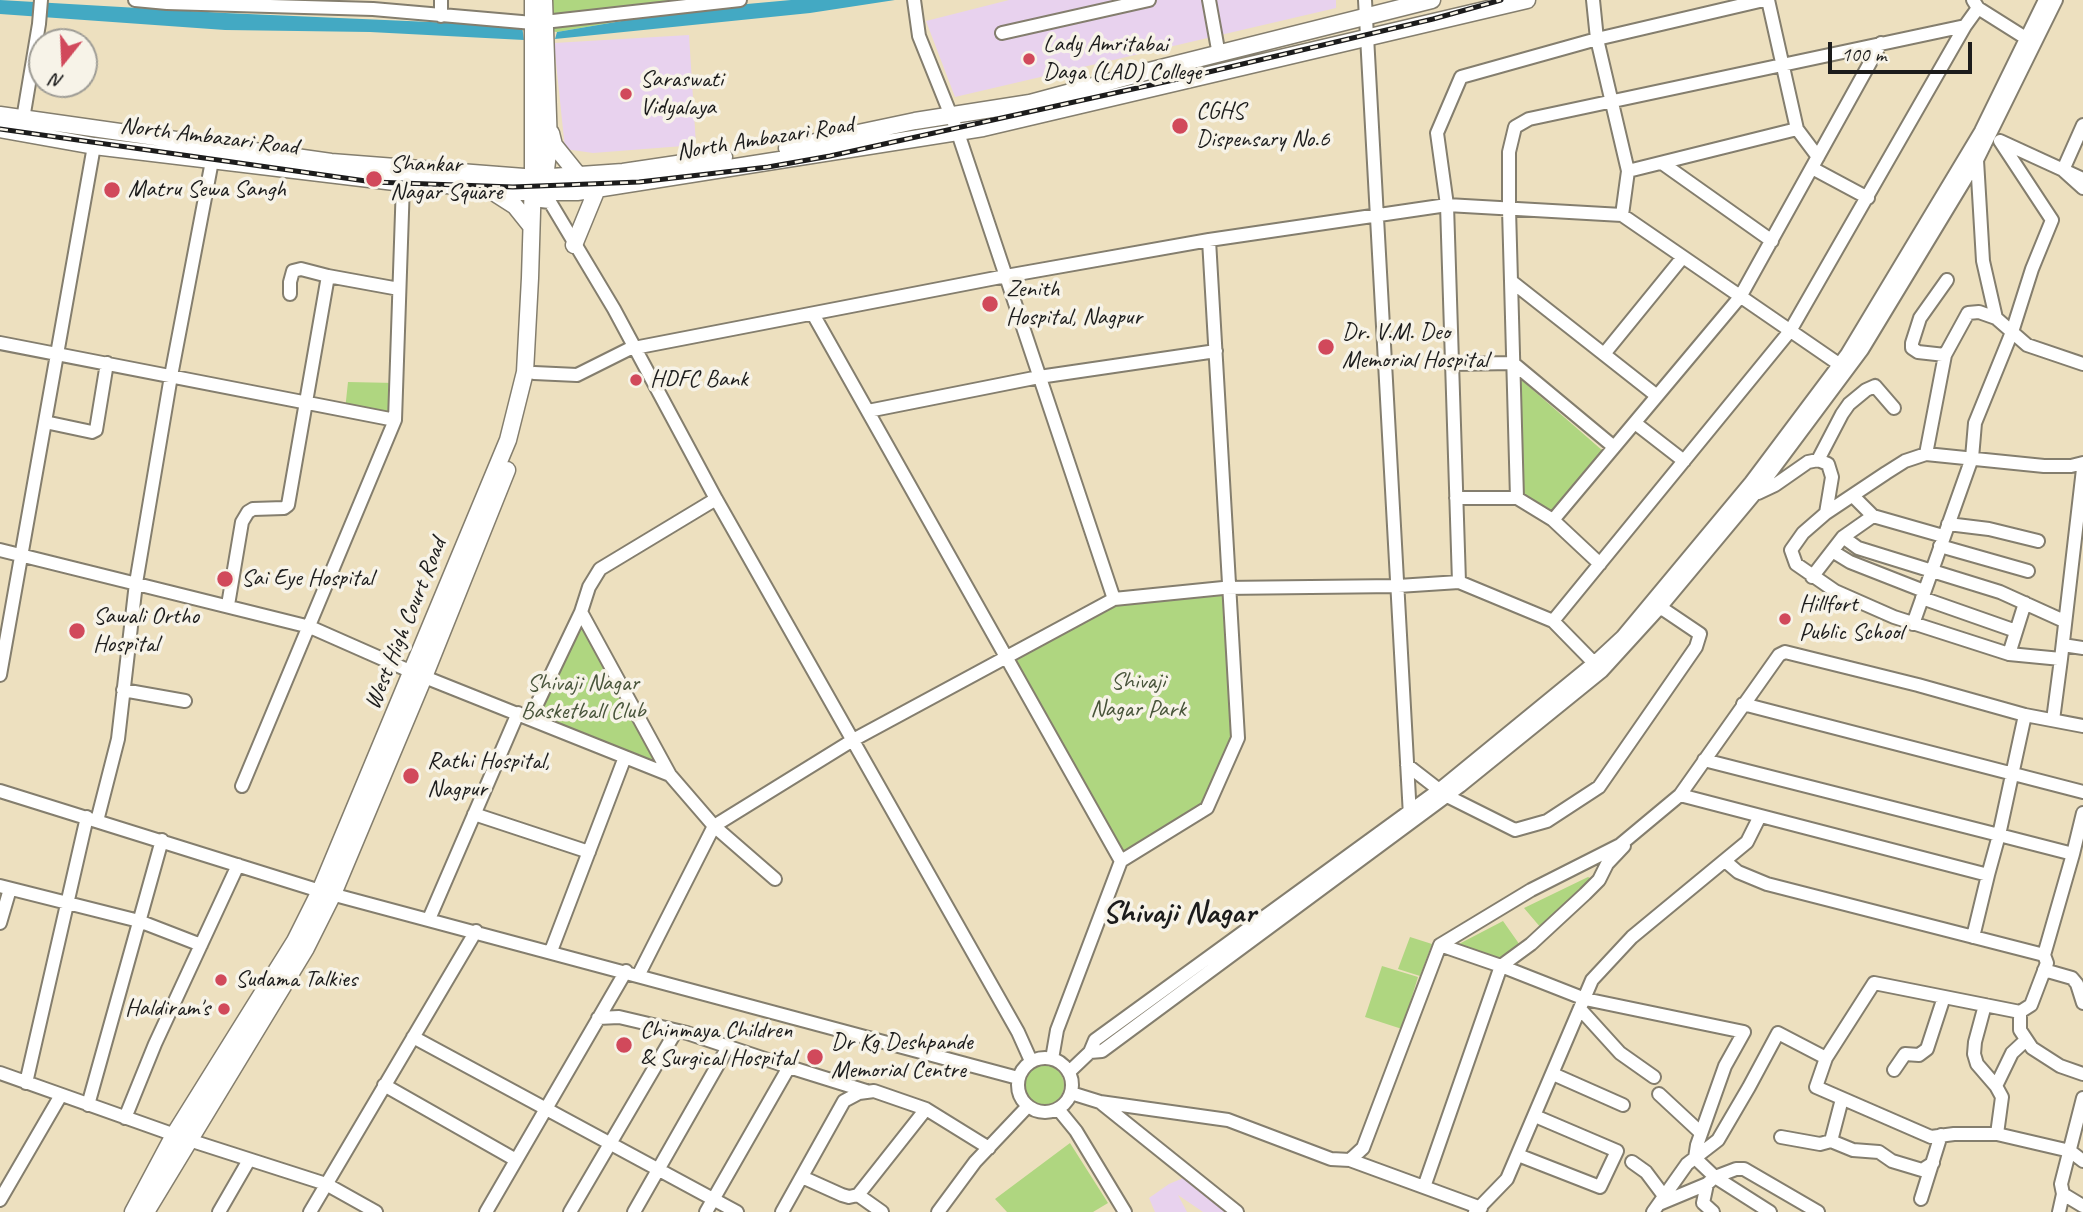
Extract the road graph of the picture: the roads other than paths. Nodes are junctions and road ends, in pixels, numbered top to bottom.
1 (41, 0) edge
2 (135, 0) edge
3 (441, 0) edge
4 (533, 0) edge
5 (544, 0) edge
6 (740, 0) edge
7 (1149, 0) edge
8 (1209, 0) edge
9 (1432, 0) edge
10 (1527, 0) edge
11 (1593, 0) edge
12 (1766, 0) edge
13 (2045, 0) edge
14 (2056, 0) edge
15 (166, 2) edge
16 (309, 3) edge
17 (373, 4) edge
18 (915, 4) edge
19 (1975, 4) edge
20 (1365, 8) edge
21 (441, 16) junction
22 (538, 23) junction
23 (1965, 26) junction
24 (1002, 33) dead end
25 (1367, 38) junction
26 (1597, 39) junction
27 (2031, 42) junction
28 (1881, 43) junction
29 (1218, 54) junction
30 (1782, 64) junction
31 (1612, 103) junction
32 (0, 115) edge
33 (950, 115) junction
34 (23, 119) junction
35 (549, 120) junction
36 (2083, 125) edge
37 (1797, 129) junction
38 (0, 130) edge
39 (958, 133) junction
40 (1991, 136) junction
41 (94, 146) junction
42 (1977, 160) junction
43 (212, 161) junction
44 (1815, 162) junction
45 (1662, 163) junction
46 (2063, 170) junction
47 (1628, 171) junction
48 (579, 176) junction
49 (2083, 179) edge
50 (403, 183) junction
51 (485, 187) junction
52 (2083, 188) edge
53 (597, 189) junction
54 (538, 190) junction
55 (1868, 198) junction
56 (1447, 205) junction
57 (1509, 209) junction
58 (1376, 215) junction
59 (1622, 215) junction
60 (531, 226) junction
61 (1209, 240) junction
62 (1772, 241) junction
63 (575, 245) junction
64 (1683, 257) junction
65 (328, 276) junction
66 (1006, 276) junction
67 (1947, 280) dead end
68 (1511, 281) junction
69 (399, 289) junction
70 (289, 294) dead end
71 (1740, 297) junction
72 (813, 314) junction
73 (1996, 318) junction
74 (1790, 331) junction
75 (2012, 332) junction
76 (0, 343) edge
77 (633, 348) junction
78 (1216, 351) junction
79 (57, 353) junction
80 (1604, 354) junction
81 (1945, 355) junction
82 (107, 363) junction
83 (1513, 363) junction
84 (1452, 364) junction
85 (2083, 364) edge
86 (1844, 367) junction
87 (534, 373) junction
88 (171, 376) junction
89 (1040, 377) junction
90 (1657, 396) junction
91 (304, 402) junction
92 (1894, 408) dead end
93 (868, 411) junction
94 (395, 420) junction
95 (45, 422) junction
96 (1635, 423) junction
97 (1614, 447) junction
98 (1926, 454) junction
99 (1972, 458) junction
100 (1818, 460) junction
101 (1684, 461) junction
102 (2083, 463) edge
103 (2083, 469) edge
104 (1754, 495) junction
105 (1853, 496) junction
106 (1456, 498) junction
107 (1517, 498) junction
108 (716, 499) junction
109 (2081, 504) edge
110 (1826, 513) junction
111 (1873, 516) junction
112 (1553, 520) junction
113 (1944, 535) junction
114 (1843, 537) junction
115 (2038, 541) dead end
116 (0, 550) edge
117 (1832, 551) junction
118 (23, 556) junction
119 (1600, 564) junction
120 (1931, 570) junction
121 (2028, 571) dead end
122 (1812, 577) junction
123 (1459, 582) junction
124 (136, 583) junction
125 (1398, 586) junction
126 (1229, 588) junction
127 (1923, 594) junction
128 (1114, 599) junction
129 (2025, 603) junction
130 (228, 605) junction
131 (1660, 607) junction
132 (581, 612) junction
133 (1553, 621) junction
134 (2064, 621) junction
135 (1913, 624) junction
136 (310, 627) junction
137 (2016, 631) junction
138 (2063, 645) junction
139 (2083, 648) edge
140 (2009, 654) junction
141 (1007, 658) junction
142 (2060, 659) junction
143 (1598, 667) junction
144 (418, 674) junction
145 (0, 675) edge
146 (123, 690) junction
147 (184, 701) dead end
148 (1743, 704) junction
149 (523, 715) junction
150 (2025, 715) junction
151 (2053, 720) junction
152 (2083, 726) edge
153 (853, 739) junction
154 (625, 757) junction
155 (1704, 760) junction
156 (1407, 765) junction
157 (2013, 772) junction
158 (670, 775) junction
159 (242, 786) dead end
160 (0, 791) edge
161 (2083, 792) edge
162 (1444, 793) junction
163 (1680, 795) junction
164 (2083, 813) edge
165 (474, 814) junction
166 (1760, 816) junction
167 (1410, 818) junction
168 (92, 819) junction
169 (714, 826) junction
170 (1638, 830) junction
171 (1999, 835) junction
172 (162, 840) junction
173 (589, 852) junction
174 (2073, 854) junction
175 (1121, 861) junction
176 (1725, 861) junction
177 (238, 864) junction
178 (1988, 875) junction
179 (775, 880) dead end
180 (5, 887) edge
181 (327, 892) junction
182 (67, 905) junction
183 (429, 919) junction
184 (139, 921) junction
185 (0, 923) edge
186 (476, 931) junction
187 (1973, 937) junction
188 (201, 945) junction
189 (1440, 945) junction
190 (551, 951) junction
191 (2045, 955) junction
192 (1501, 966) junction
193 (2044, 970) junction
194 (626, 971) junction
195 (639, 974) junction
196 (1944, 997) junction
197 (2083, 1003) edge
198 (1583, 1004) junction
199 (1985, 1005) junction
200 (2020, 1012) junction
201 (598, 1018) junction
202 (676, 1031) junction
203 (413, 1037) junction
204 (2026, 1040) junction
205 (728, 1047) junction
206 (1826, 1058) junction
207 (1052, 1059) junction
208 (1031, 1061) junction
209 (789, 1067) junction
210 (1894, 1070) dead end
211 (1069, 1072) junction
212 (0, 1073) edge
213 (1553, 1074) junction
214 (2083, 1074) edge
215 (1654, 1077) dead end
216 (1018, 1078) junction
217 (26, 1083) junction
218 (384, 1085) junction
219 (1996, 1086) junction
220 (866, 1092) junction
221 (1071, 1093) junction
222 (1659, 1094) dead end
223 (61, 1095) junction
224 (1842, 1099) junction
225 (1100, 1102) junction
226 (88, 1105) junction
227 (1623, 1105) dead end
228 (2082, 1105) edge
229 (1028, 1107) junction
230 (926, 1109) junction
231 (1058, 1109) junction
232 (545, 1110) junction
233 (1535, 1116) junction
234 (125, 1118) junction
235 (1701, 1133) junction
236 (1997, 1134) junction
237 (1941, 1135) junction
238 (182, 1137) junction
239 (1781, 1137) dead end
240 (1832, 1141) junction
241 (610, 1144) junction
242 (989, 1148) junction
243 (2070, 1151) junction
244 (1518, 1155) junction
245 (1695, 1158) junction
246 (249, 1160) junction
247 (516, 1160) junction
248 (1350, 1160) junction
249 (1632, 1161) dead end
250 (2083, 1161) edge
251 (1933, 1163) junction
252 (660, 1171) junction
253 (802, 1177) junction
254 (1711, 1181) junction
255 (326, 1184) junction
256 (3, 1186) edge
257 (1424, 1187) junction
258 (2063, 1194) junction
259 (858, 1195) junction
260 (713, 1199) junction
261 (1921, 1199) dead end
262 (0, 1200) edge
263 (1658, 1204) edge
264 (2083, 1206) edge
265 (1478, 1210) edge
266 (133, 1212) edge
267 (146, 1212) edge
268 (219, 1212) edge
269 (310, 1212) edge
270 (376, 1212) edge
271 (486, 1212) edge
272 (570, 1212) edge
273 (634, 1212) edge
274 (706, 1212) edge
275 (737, 1212) edge
276 (782, 1212) edge
277 (882, 1212) edge
278 (938, 1212) edge
279 (1125, 1212) edge
280 (1237, 1212) edge
281 (1713, 1212) edge
282 (1770, 1212) edge
283 (1818, 1212) edge
284 (2059, 1212) edge

1 - 34 street
2 - 15 street
3 - 21 street
4 - 22 main road, West High Court Road
5 - 22 main road, West High Court Road
6 - 22 street
7 - 24 street
8 - 29 street
9 - 20 main road, North Ambazari Road
10 - 25 main road, North Ambazari Road
11 - 26 street
12 - 26 street
12 - 30 street
13 - 27 street
14 - 27 street
15 - 16 street
16 - 17 street
17 - 21 street
18 - 33 street
19 - 23 street
19 - 27 street
20 - 25 street
20 - 29 main road, North Ambazari Road
21 - 22 street
22 - 35 main road, West High Court Road
22 - 54 main road, West High Court Road
23 - 28 street
23 - 55 street
25 - 39 main road, North Ambazari Road
25 - 58 street
26 - 31 street
26 - 56 street
27 - 40 street
28 - 30 street
28 - 44 street
29 - 33 main road, North Ambazari Road
30 - 31 street
30 - 37 street
31 - 47 street
31 - 57 street
32 - 34 main road, North Ambazari Road
33 - 39 street
33 - 48 main road, North Ambazari Road
34 - 54 main road, North Ambazari Road
35 - 48 main road
35 - 54 main road, West High Court Road
36 - 46 street
37 - 44 street
37 - 45 street
38 - 41 main road, North Ambazari Road
39 - 53 main road, North Ambazari Road
39 - 66 street
40 - 42 street
40 - 46 street
40 - 75 street
40 - 86 street
41 - 43 main road, North Ambazari Road
41 - 79 street
42 - 73 street
42 - 86 street
43 - 50 main road, North Ambazari Road
43 - 88 street
44 - 55 street
44 - 62 street
45 - 47 street
45 - 62 street
46 - 49 street
46 - 52 street
47 - 59 street
48 - 54 main road, North Ambazari Road
50 - 51 main road, North Ambazari Road
50 - 69 street
51 - 54 main road, North Ambazari Road
51 - 60 main road
53 - 54 main road, North Ambazari Road
53 - 63 main road
54 - 60 main road, West High Court Road
54 - 63 street
54 - 87 main road, West High Court Road
55 - 74 street
56 - 57 street
56 - 58 street
56 - 84 street
57 - 59 street
57 - 68 street
58 - 61 street
58 - 125 street
59 - 64 street
60 - 144 main road, West High Court Road
61 - 66 street
61 - 78 street
62 - 71 street
63 - 77 street
64 - 71 street
64 - 80 street
65 - 69 street
65 - 70 street
65 - 91 street
66 - 72 street
66 - 89 street
67 - 81 street
68 - 80 street
68 - 83 street
69 - 94 street
71 - 74 street
71 - 90 street
72 - 77 street
72 - 93 street
73 - 75 street
73 - 81 street
74 - 86 street
74 - 101 street
75 - 85 street
75 - 99 street
76 - 79 street
77 - 87 street
77 - 108 street
78 - 89 street
78 - 126 street
79 - 82 street
79 - 95 street
80 - 90 street
81 - 98 street
82 - 88 street
82 - 95 street
83 - 84 street
83 - 97 street
83 - 107 street
84 - 106 street
86 - 104 street
86 - 143 street
87 - 144 main road, West High Court Road
88 - 91 street
88 - 124 street
89 - 93 street
89 - 128 street
90 - 96 street
91 - 94 street
91 - 130 street
92 - 100 street
93 - 141 street
94 - 136 street
95 - 118 street
96 - 97 street
96 - 101 street
97 - 112 street
98 - 99 street
98 - 105 street
99 - 102 street
99 - 113 street
100 - 104 street
100 - 110 street
101 - 119 street
103 - 109 street
104 - 131 street
105 - 110 street
105 - 111 street
106 - 107 street
106 - 123 street
107 - 112 street
108 - 132 street
108 - 153 street
109 - 134 street
110 - 122 street
111 - 113 street
111 - 114 street
112 - 119 street
113 - 115 street
113 - 120 street
113 - 121 street
114 - 117 street
114 - 120 street
116 - 118 street
117 - 122 street
117 - 127 street
118 - 124 street
118 - 145 street
119 - 133 street
120 - 127 street
120 - 129 street
122 - 135 street
123 - 125 street
123 - 133 street
124 - 130 street
124 - 146 street
125 - 126 street
125 - 156 street
126 - 128 street
126 - 175 street
127 - 135 street
127 - 137 street
128 - 141 street
129 - 134 street
129 - 137 street
130 - 136 street
131 - 143 street
131 - 162 street
132 - 149 street
132 - 158 street
133 - 143 street
134 - 138 street
135 - 140 street
136 - 144 street
136 - 159 street
137 - 140 street
138 - 139 street
138 - 142 street
140 - 142 street
141 - 153 street
141 - 175 street
142 - 151 street
143 - 162 street
144 - 149 street
144 - 181 main road, West High Court Road
146 - 147 street
146 - 168 street
148 - 150 street
148 - 155 street
148 - 157 street
149 - 154 street
149 - 165 street
150 - 151 street
150 - 157 street
151 - 152 street
153 - 169 street
153 - 208 street
154 - 158 street
154 - 173 street
155 - 163 street
155 - 171 street
156 - 162 street
156 - 167 street
157 - 161 street
157 - 171 street
158 - 169 street
160 - 168 street
162 - 167 street
163 - 166 street
163 - 170 street
164 - 174 street
165 - 173 street
165 - 183 street
166 - 176 street
166 - 178 street
167 - 211 street
168 - 172 street
168 - 182 street
169 - 179 street
169 - 195 street
170 - 189 street
170 - 192 street
171 - 174 street
171 - 178 street
172 - 177 street
172 - 184 street
173 - 190 street
174 - 191 street
175 - 207 street
176 - 187 street
176 - 198 street
177 - 181 street
177 - 188 street
178 - 187 street
180 - 182 street
180 - 185 street
181 - 183 street
181 - 238 main road, West High Court Road
182 - 184 street
182 - 217 street
183 - 186 street
184 - 188 street
184 - 226 street
186 - 190 street
186 - 203 street
187 - 191 street
188 - 234 street
189 - 192 street
189 - 248 street
190 - 194 street
191 - 193 street
192 - 198 street
192 - 257 street
193 - 197 street
193 - 200 street
194 - 195 street
194 - 201 street
195 - 216 street
196 - 199 street
196 - 206 street
196 - 210 street
198 - 213 street
198 - 215 street
198 - 235 street
199 - 200 street
199 - 219 street
200 - 204 street
201 - 202 street
201 - 232 street
202 - 205 street
202 - 241 street
203 - 218 street
203 - 232 street
204 - 214 street
204 - 219 street
205 - 209 street
205 - 252 street
206 - 224 street
206 - 245 street
207 - 208 street
207 - 211 street
208 - 216 street
209 - 220 street
209 - 260 street
211 - 221 street
212 - 217 street
213 - 227 street
213 - 233 street
216 - 229 street
217 - 223 street
218 - 247 street
218 - 255 street
219 - 236 street
220 - 230 street
220 - 253 street
221 - 225 street
221 - 231 street
222 - 235 street
223 - 226 street
223 - 256 street
224 - 237 street
224 - 240 street
225 - 248 street
225 - 280 street
226 - 234 street
228 - 243 street
229 - 231 street
229 - 242 street
230 - 242 street
230 - 259 street
231 - 279 street
232 - 241 street
232 - 247 street
233 - 244 street
233 - 244 street
234 - 238 street
235 - 245 street
236 - 237 street
236 - 243 street
237 - 251 street
238 - 246 street
238 - 266 main road, West High Court Road
238 - 267 main road, West High Court Road
239 - 240 street
240 - 251 street
241 - 252 street
241 - 272 street
242 - 278 street
243 - 250 street
243 - 258 street
244 - 265 street
245 - 254 street
245 - 263 street
246 - 255 street
246 - 268 street
247 - 271 street
248 - 257 street
249 - 263 street
251 - 261 street
252 - 260 street
252 - 273 street
253 - 259 street
253 - 276 street
254 - 263 street
254 - 281 street
254 - 282 street
254 - 283 street
255 - 269 street
255 - 270 street
256 - 262 street
257 - 265 street
258 - 264 street
258 - 284 street
259 - 277 street
260 - 274 street
260 - 275 street

